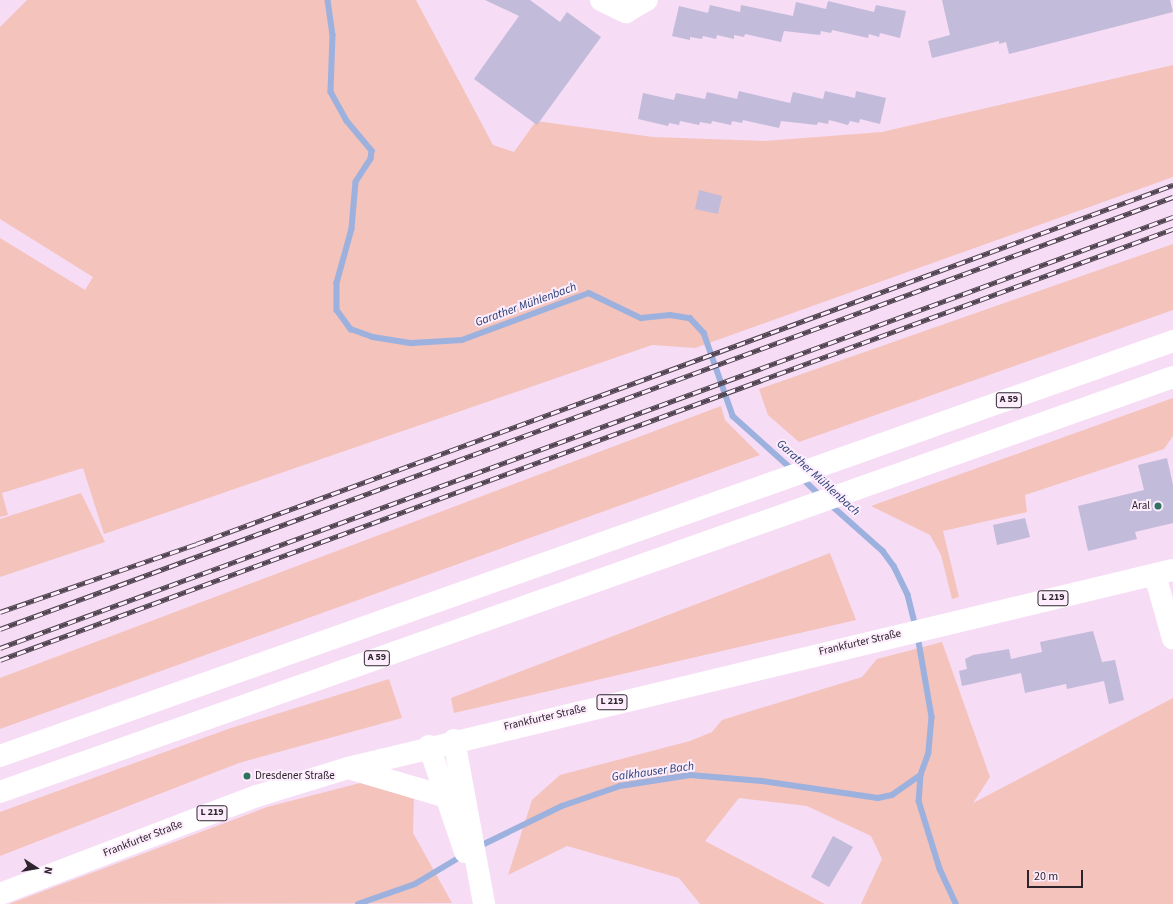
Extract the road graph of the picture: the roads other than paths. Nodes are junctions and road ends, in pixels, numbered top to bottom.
1 (601, 0) edge
2 (647, 0) edge
3 (1173, 341) edge
4 (1173, 377) edge
5 (1164, 573) edge
6 (1173, 639) edge
7 (454, 740) junction
8 (429, 746) junction
9 (0, 756) edge
10 (348, 768) junction
11 (0, 792) edge
12 (453, 805) junction
13 (0, 894) edge
14 (483, 900) edge

1 - 2 main road
3 - 9 main road, A 59
4 - 11 main road, A 59
5 - 6 main road
5 - 7 main road, Frankfurter Straße / L 219
7 - 8 main road, Frankfurter Straße / L 219
7 - 12 main road
8 - 10 main road, Frankfurter Straße / L 219
8 - 12 main road
10 - 12 main road
10 - 13 main road, Frankfurter Straße / L 219
12 - 14 main road

